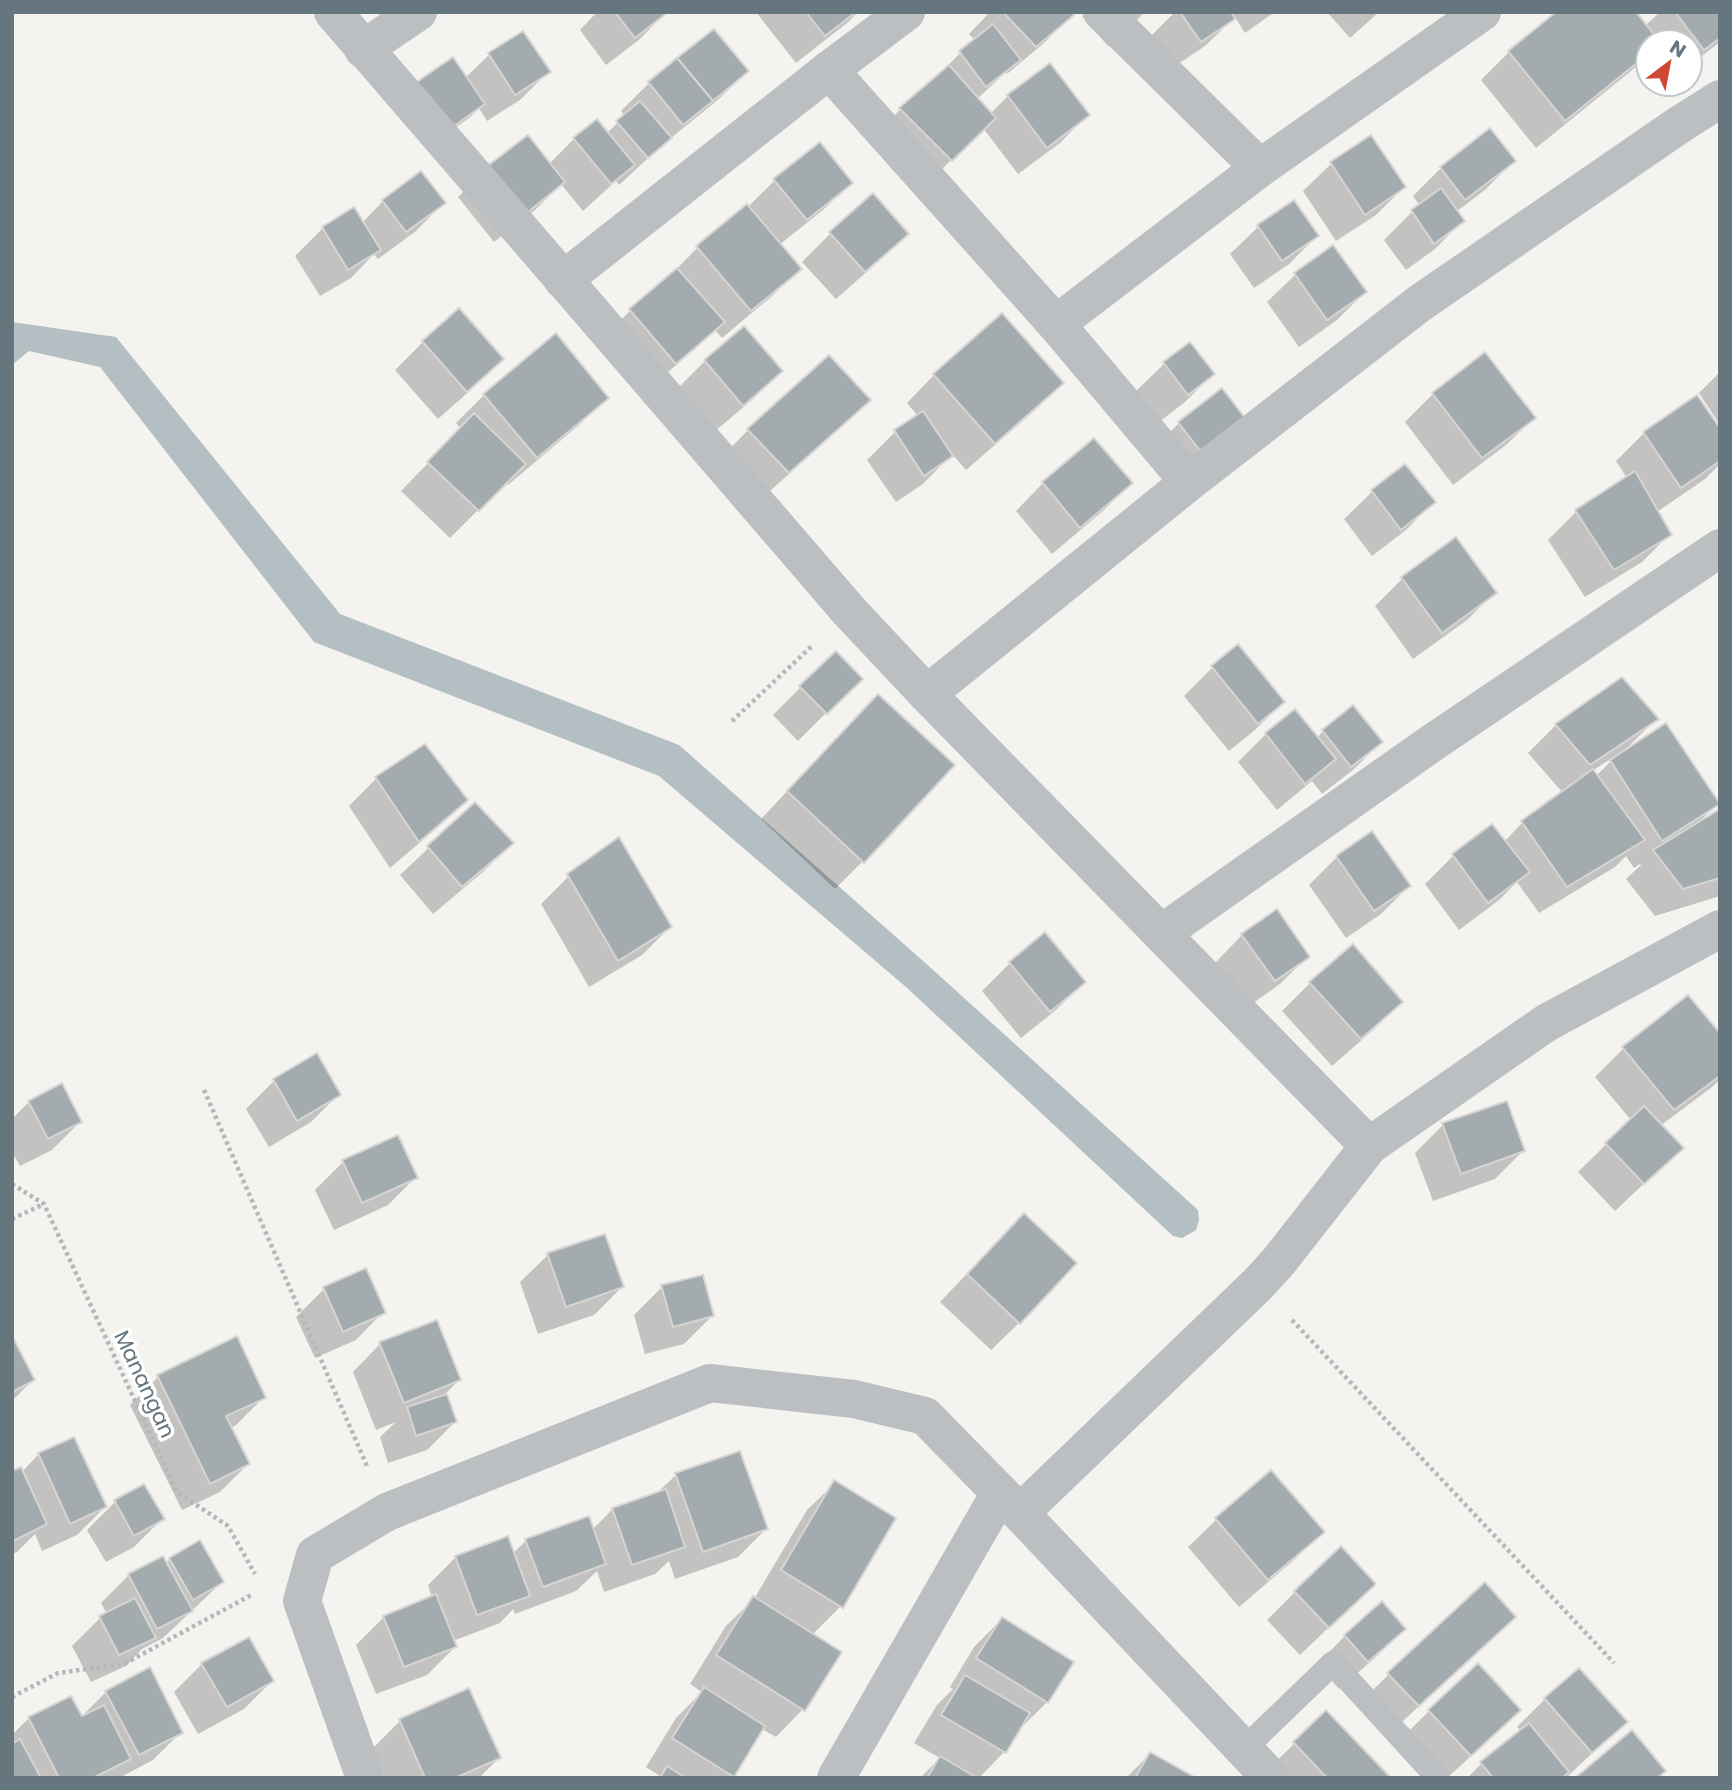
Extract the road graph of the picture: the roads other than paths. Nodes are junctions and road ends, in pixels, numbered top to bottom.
1 (333, 12) edge
2 (418, 12) edge
3 (906, 12) edge
4 (1102, 12) edge
5 (1482, 12) edge
6 (363, 49) junction
7 (830, 70) junction
8 (1720, 99) edge
9 (1260, 168) junction
10 (563, 280) junction
11 (1056, 324) junction
12 (1189, 482) junction
13 (1720, 548) edge
14 (926, 694) junction
15 (1720, 929) edge
16 (1162, 933) junction
17 (1369, 1146) junction
18 (1010, 1503) junction
19 (1244, 1749) junction
20 (365, 1778) edge
21 (836, 1778) edge
22 (1271, 1778) edge
23 (1438, 1778) edge

1 - 6 street
2 - 6 street
3 - 7 street
4 - 9 street
5 - 9 street
6 - 10 street
7 - 10 street
7 - 11 street
8 - 12 street
9 - 11 street
10 - 14 street
11 - 12 street
12 - 14 street
13 - 16 street
14 - 16 street
15 - 17 street
16 - 17 street
17 - 18 street
18 - 19 street
18 - 20 street
18 - 21 street
19 - 22 street
19 - 23 lane

